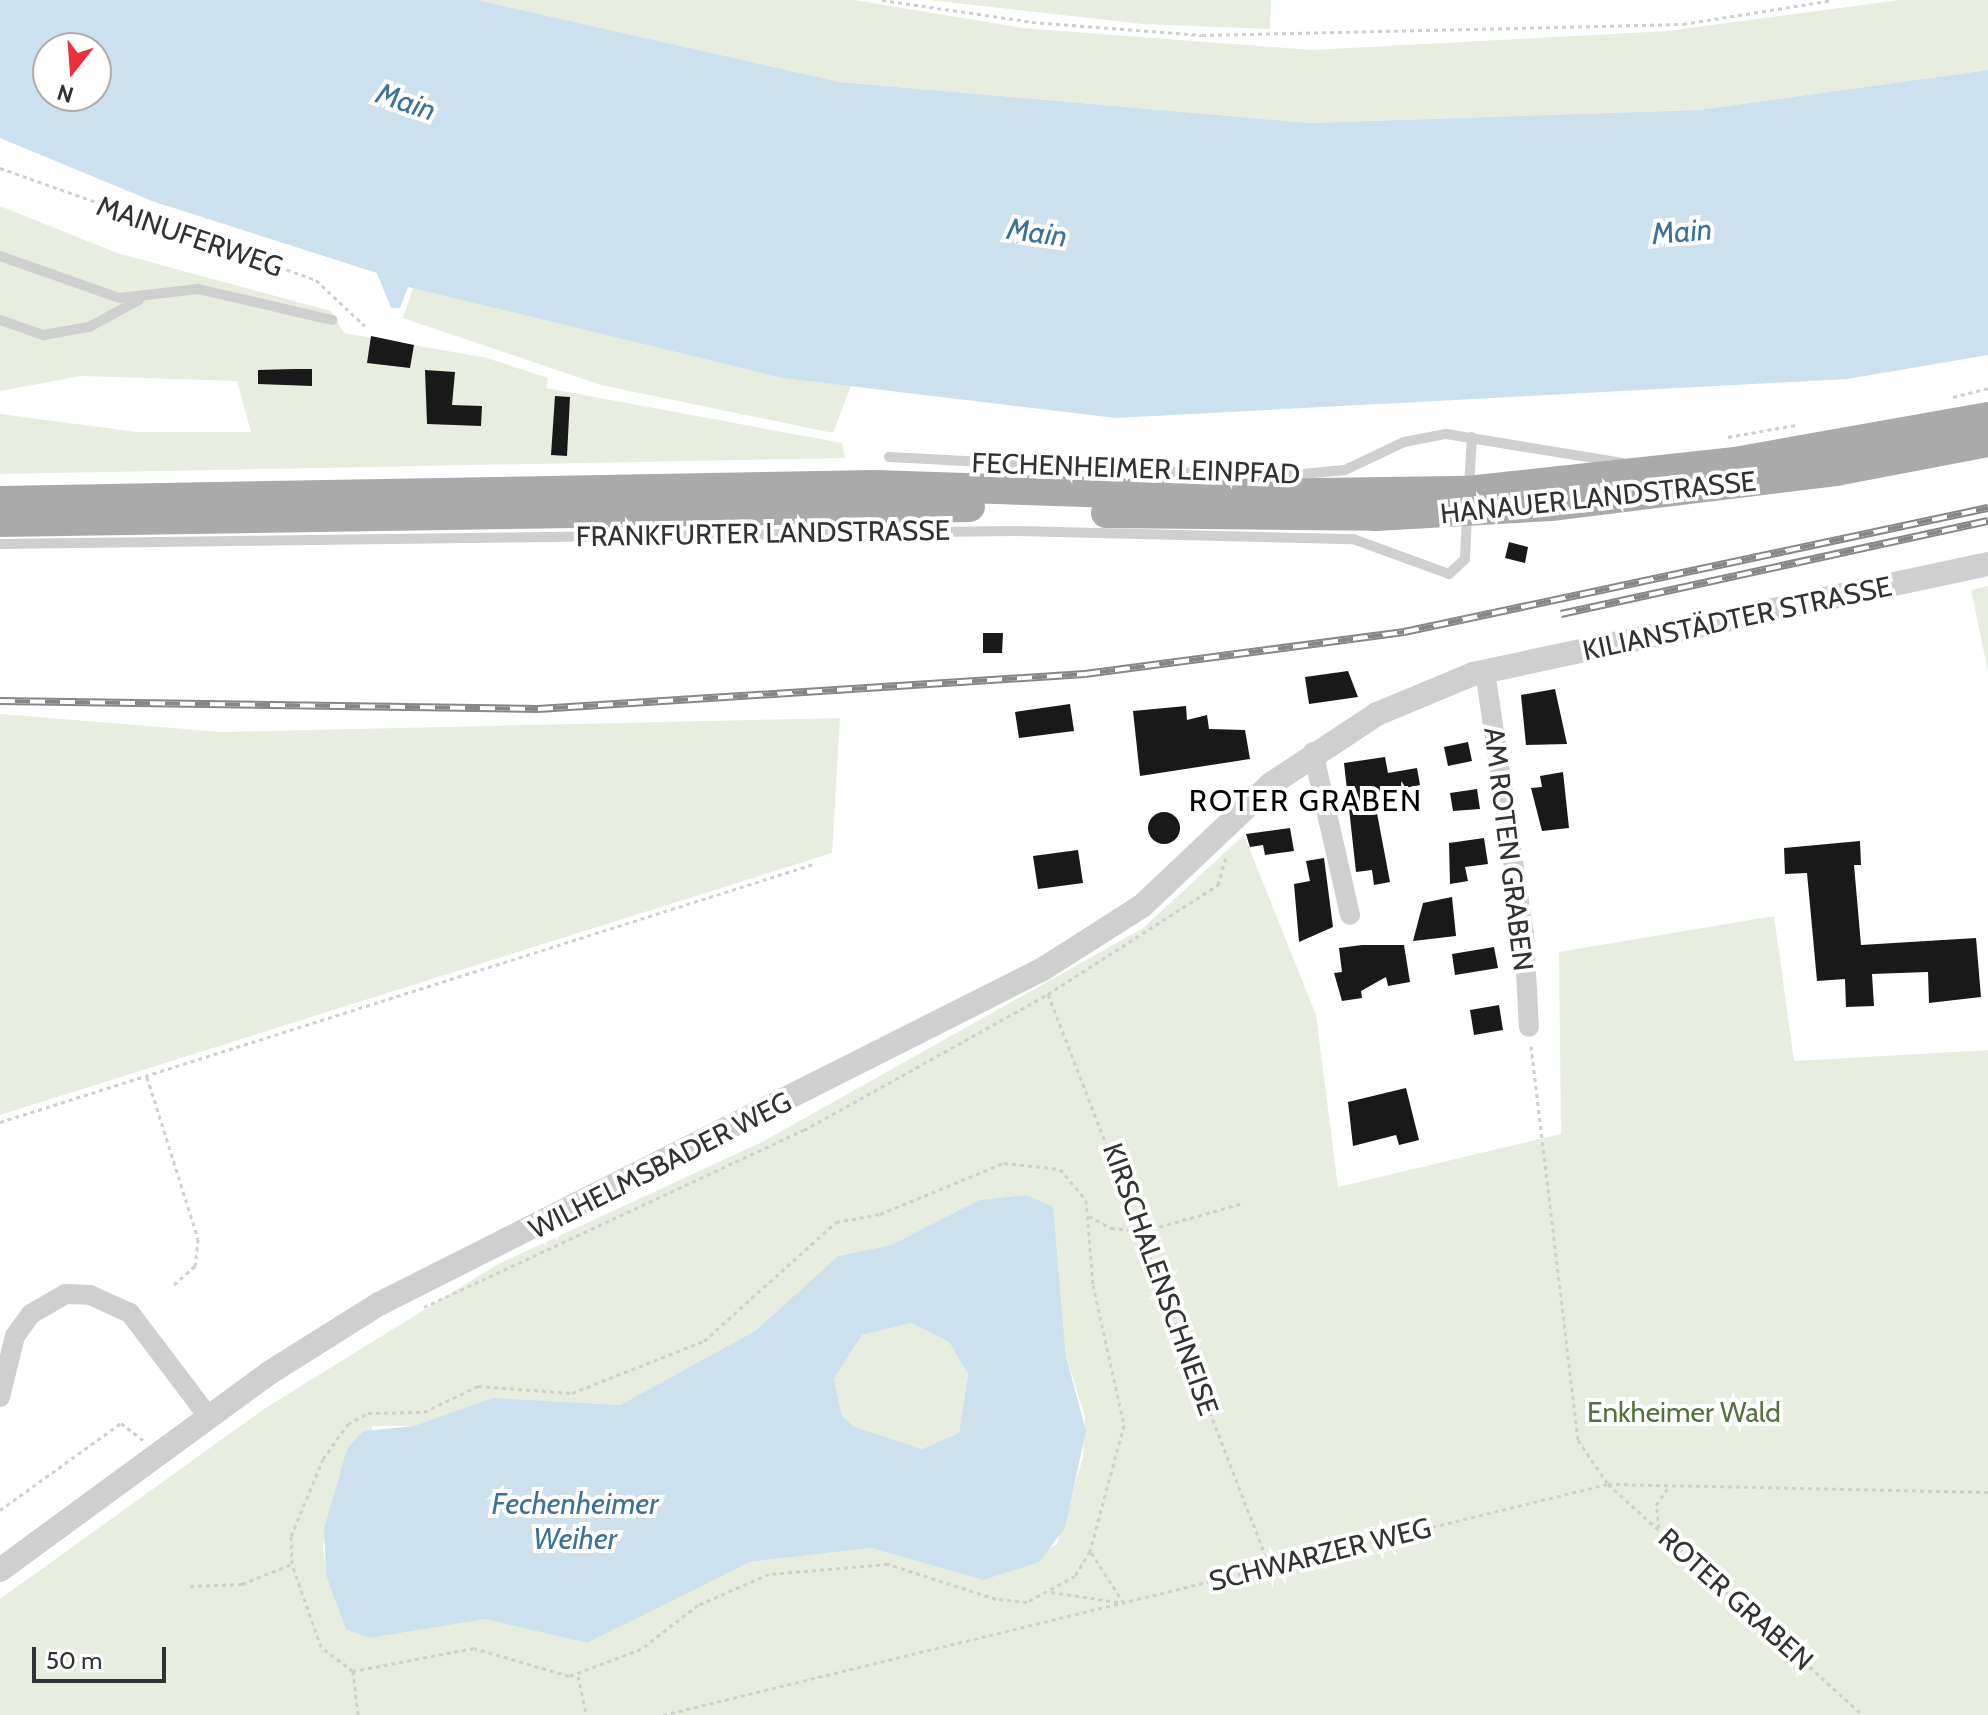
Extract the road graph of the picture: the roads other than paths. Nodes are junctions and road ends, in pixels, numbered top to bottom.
1 (0, 256) edge
2 (141, 299) junction
3 (0, 320) edge
4 (332, 320) dead end
5 (1988, 406) edge
6 (1988, 417) edge
7 (1920, 431) junction
8 (1472, 437) junction
9 (1988, 442) edge
10 (889, 457) dead end
11 (1988, 457) edge
12 (1891, 462) junction
13 (1665, 471) junction
14 (0, 501) edge
15 (1468, 502) junction
16 (0, 522) edge
17 (0, 544) edge
18 (1988, 564) edge
19 (1485, 671) junction
20 (1313, 752) junction
21 (1350, 915) dead end
22 (1529, 1027) road end
23 (0, 1397) edge
24 (208, 1416) junction
25 (0, 1570) edge

1 - 2 lane
2 - 3 lane
2 - 4 lane
5 - 7 main road
6 - 7 main road, HANAUER LANDSTRASSE
7 - 13 main road, HANAUER LANDSTRASSE
8 - 10 lane, FECHENHEIMER LEINPFAD
8 - 13 lane, FECHENHEIMER LEINPFAD
8 - 15 lane
9 - 12 main road, HANAUER LANDSTRASSE
11 - 12 main road
12 - 15 main road, HANAUER LANDSTRASSE
13 - 15 main road, HANAUER LANDSTRASSE
14 - 15 main road
15 - 16 main road, HANAUER LANDSTRASSE
15 - 17 lane, FRANKFURTER LANDSTRASSE
18 - 19 street, KILIANSTÄDTER STRASSE
19 - 20 street, WILHELMSBADER WEG
19 - 22 street, AM ROTEN GRABEN
20 - 21 street
20 - 24 street, WILHELMSBADER WEG
23 - 24 street
24 - 25 street, WILHELMSBADER WEG

